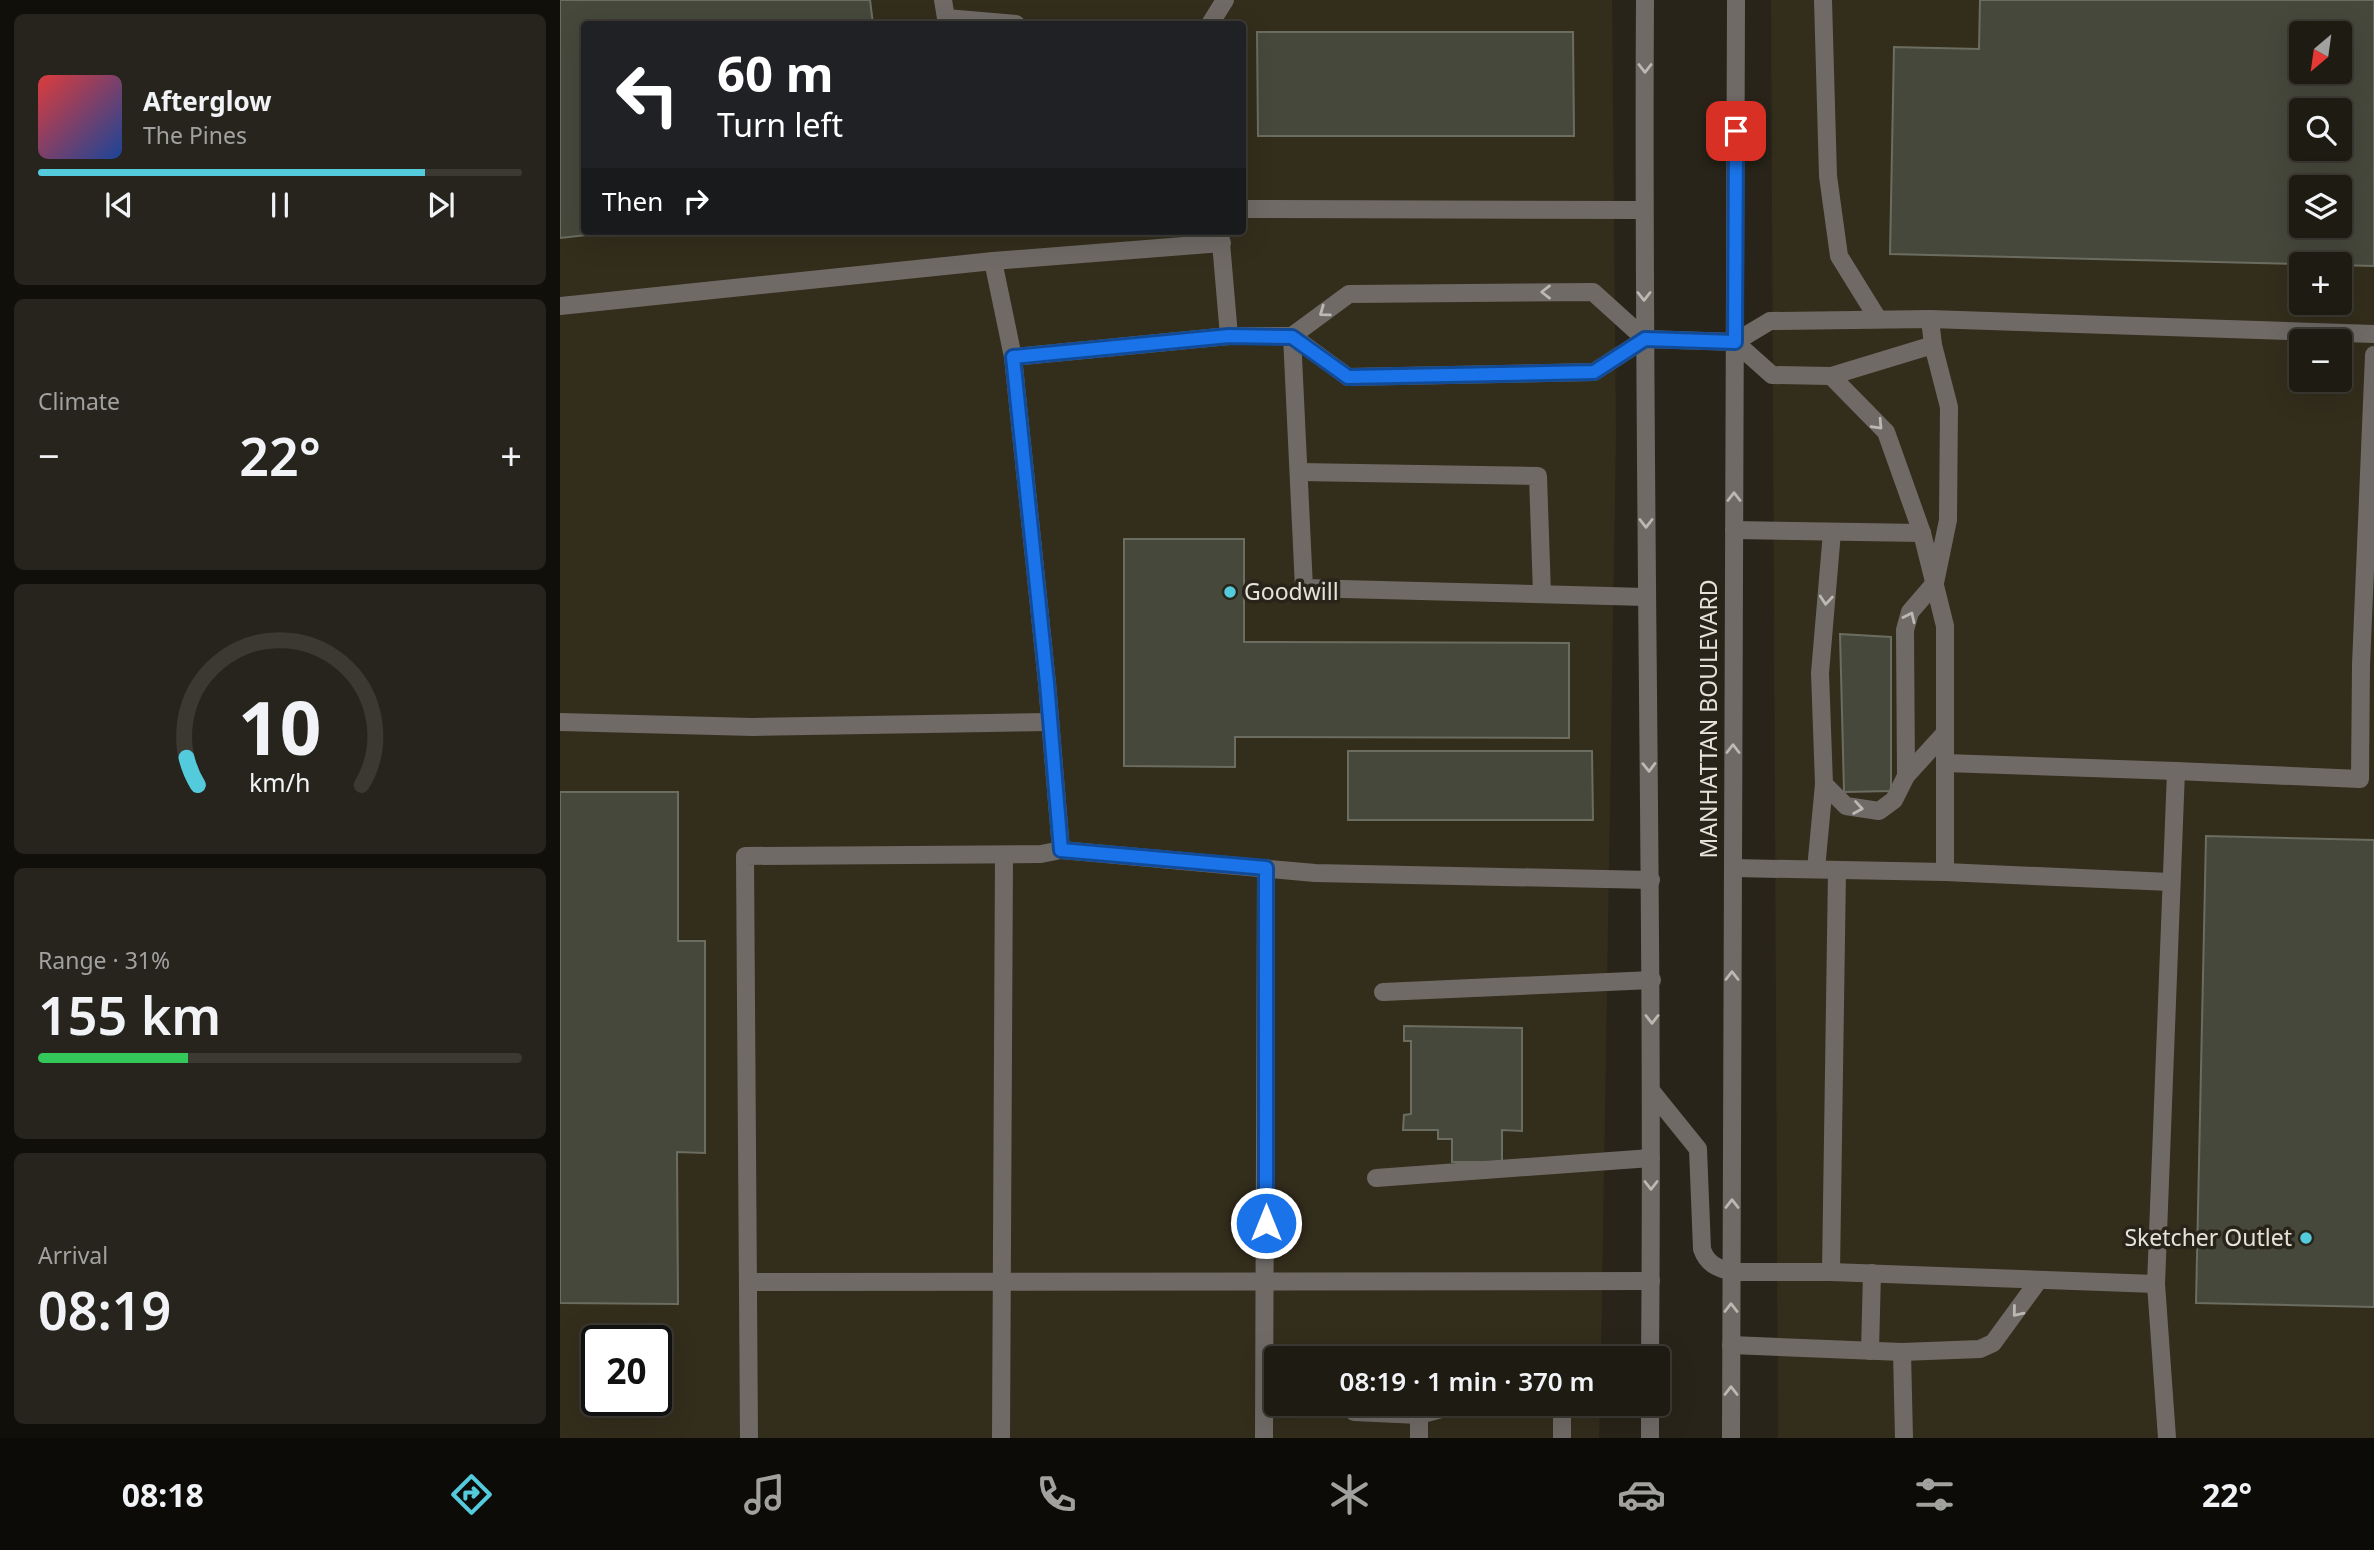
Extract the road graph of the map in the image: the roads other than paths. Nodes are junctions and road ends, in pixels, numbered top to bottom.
1 (943, 0) edge
2 (1225, 0) edge
3 (1645, 0) edge
4 (1736, 0) edge
5 (1823, 0) edge
6 (981, 21) edge
7 (1212, 21) edge
8 (1246, 208) edge
9 (1644, 210) junction
10 (1221, 237) edge
11 (993, 261) junction
12 (560, 306) edge
13 (1878, 319) junction
14 (1930, 319) junction
15 (2374, 334) edge
16 (1229, 336) junction
17 (1292, 337) junction
18 (1645, 339) junction
19 (1735, 342) junction
20 (1933, 345) junction
21 (2374, 355) edge
22 (1013, 357) junction
23 (1831, 376) junction
24 (1299, 472) junction
25 (1734, 530) junction
26 (1832, 532) junction
27 (1922, 533) junction
28 (1935, 583) junction
29 (1542, 594) junction
30 (1646, 597) junction
31 (560, 722) edge
32 (1050, 722) junction
33 (1945, 733) junction
34 (1945, 763) junction
35 (2176, 771) junction
36 (1906, 776) junction
37 (1824, 784) junction
38 (1061, 850) junction
39 (1004, 855) junction
40 (1266, 868) junction
41 (1733, 868) junction
42 (1816, 870) junction
43 (1837, 870) junction
44 (1945, 872) junction
45 (1651, 880) junction
46 (2170, 882) junction
47 (1652, 980) junction
48 (1383, 992) dead end
49 (1652, 1093) junction
50 (1651, 1158) junction
51 (1376, 1178) dead end
52 (1732, 1272) junction
53 (1831, 1272) junction
54 (1872, 1273) junction
55 (2039, 1280) junction
56 (1003, 1281) junction
57 (1266, 1281) junction
58 (748, 1282) junction
59 (1651, 1282) junction
60 (2156, 1284) junction
61 (1731, 1345) junction
62 (1650, 1346) edge
63 (1870, 1351) junction
64 (1902, 1352) junction
65 (1419, 1416) edge
66 (1562, 1416) edge
67 (1650, 1416) edge
68 (749, 1438) edge
69 (1001, 1438) edge
70 (1264, 1438) edge
71 (1419, 1438) edge
72 (1562, 1438) edge
73 (1650, 1438) edge
74 (1731, 1438) edge
75 (1904, 1438) edge
76 (2167, 1438) edge

1 - 6 street
2 - 7 street
3 -> 9 street
4 - 19 street, MANHATTAN BOULEVARD
5 - 13 street
8 - 9 street
9 -> 18 street
10 - 11 street
10 - 16 street
11 - 12 street
11 - 22 street
13 - 14 street
13 - 19 street
14 - 15 street
14 - 20 street
16 - 17 street
16 - 22 street
17 - 18 street
18 -> 17 street
17 - 24 street
18 - 19 street
18 -> 30 street
19 - 23 street
25 -> 19 street, MANHATTAN BOULEVARD
20 - 23 street
20 - 28 street
21 - 35 street
22 - 32 street
23 -> 27 street
24 - 29 street
24 - 29 street
25 - 26 street
41 -> 25 street, MANHATTAN BOULEVARD
26 - 27 street
26 -> 37 street
27 - 28 street
28 - 33 street
36 -> 28 street
29 - 30 street
30 -> 45 street
31 - 32 street
32 - 38 street
33 - 34 street
33 - 36 street
34 - 35 street
34 - 44 street
35 - 46 street
37 -> 36 street
37 - 42 street
38 - 39 street
38 - 40 street
39 - 56 street
39 - 58 street
40 - 45 street
40 - 57 street
41 - 42 street
52 -> 41 street, MANHATTAN BOULEVARD
42 - 43 street
43 - 44 street
43 - 53 street
44 - 46 street
45 - 47 street
46 - 60 street
47 - 48 street
47 -> 49 street
49 - 50 street
49 - 52 street
50 - 51 street
50 -> 59 street
52 - 53 street
61 -> 52 street, MANHATTAN BOULEVARD
53 - 54 street
54 - 55 street
54 - 63 street
55 - 60 street
55 -> 64 street
56 - 57 street
56 - 58 street
56 - 69 street
57 - 59 street
57 - 70 street
58 - 68 street
59 - 62 street
60 - 76 street
61 - 63 street
74 -> 61 street, MANHATTAN BOULEVARD
63 - 64 street
64 - 75 street
65 - 71 street
66 - 72 street
67 - 73 street

